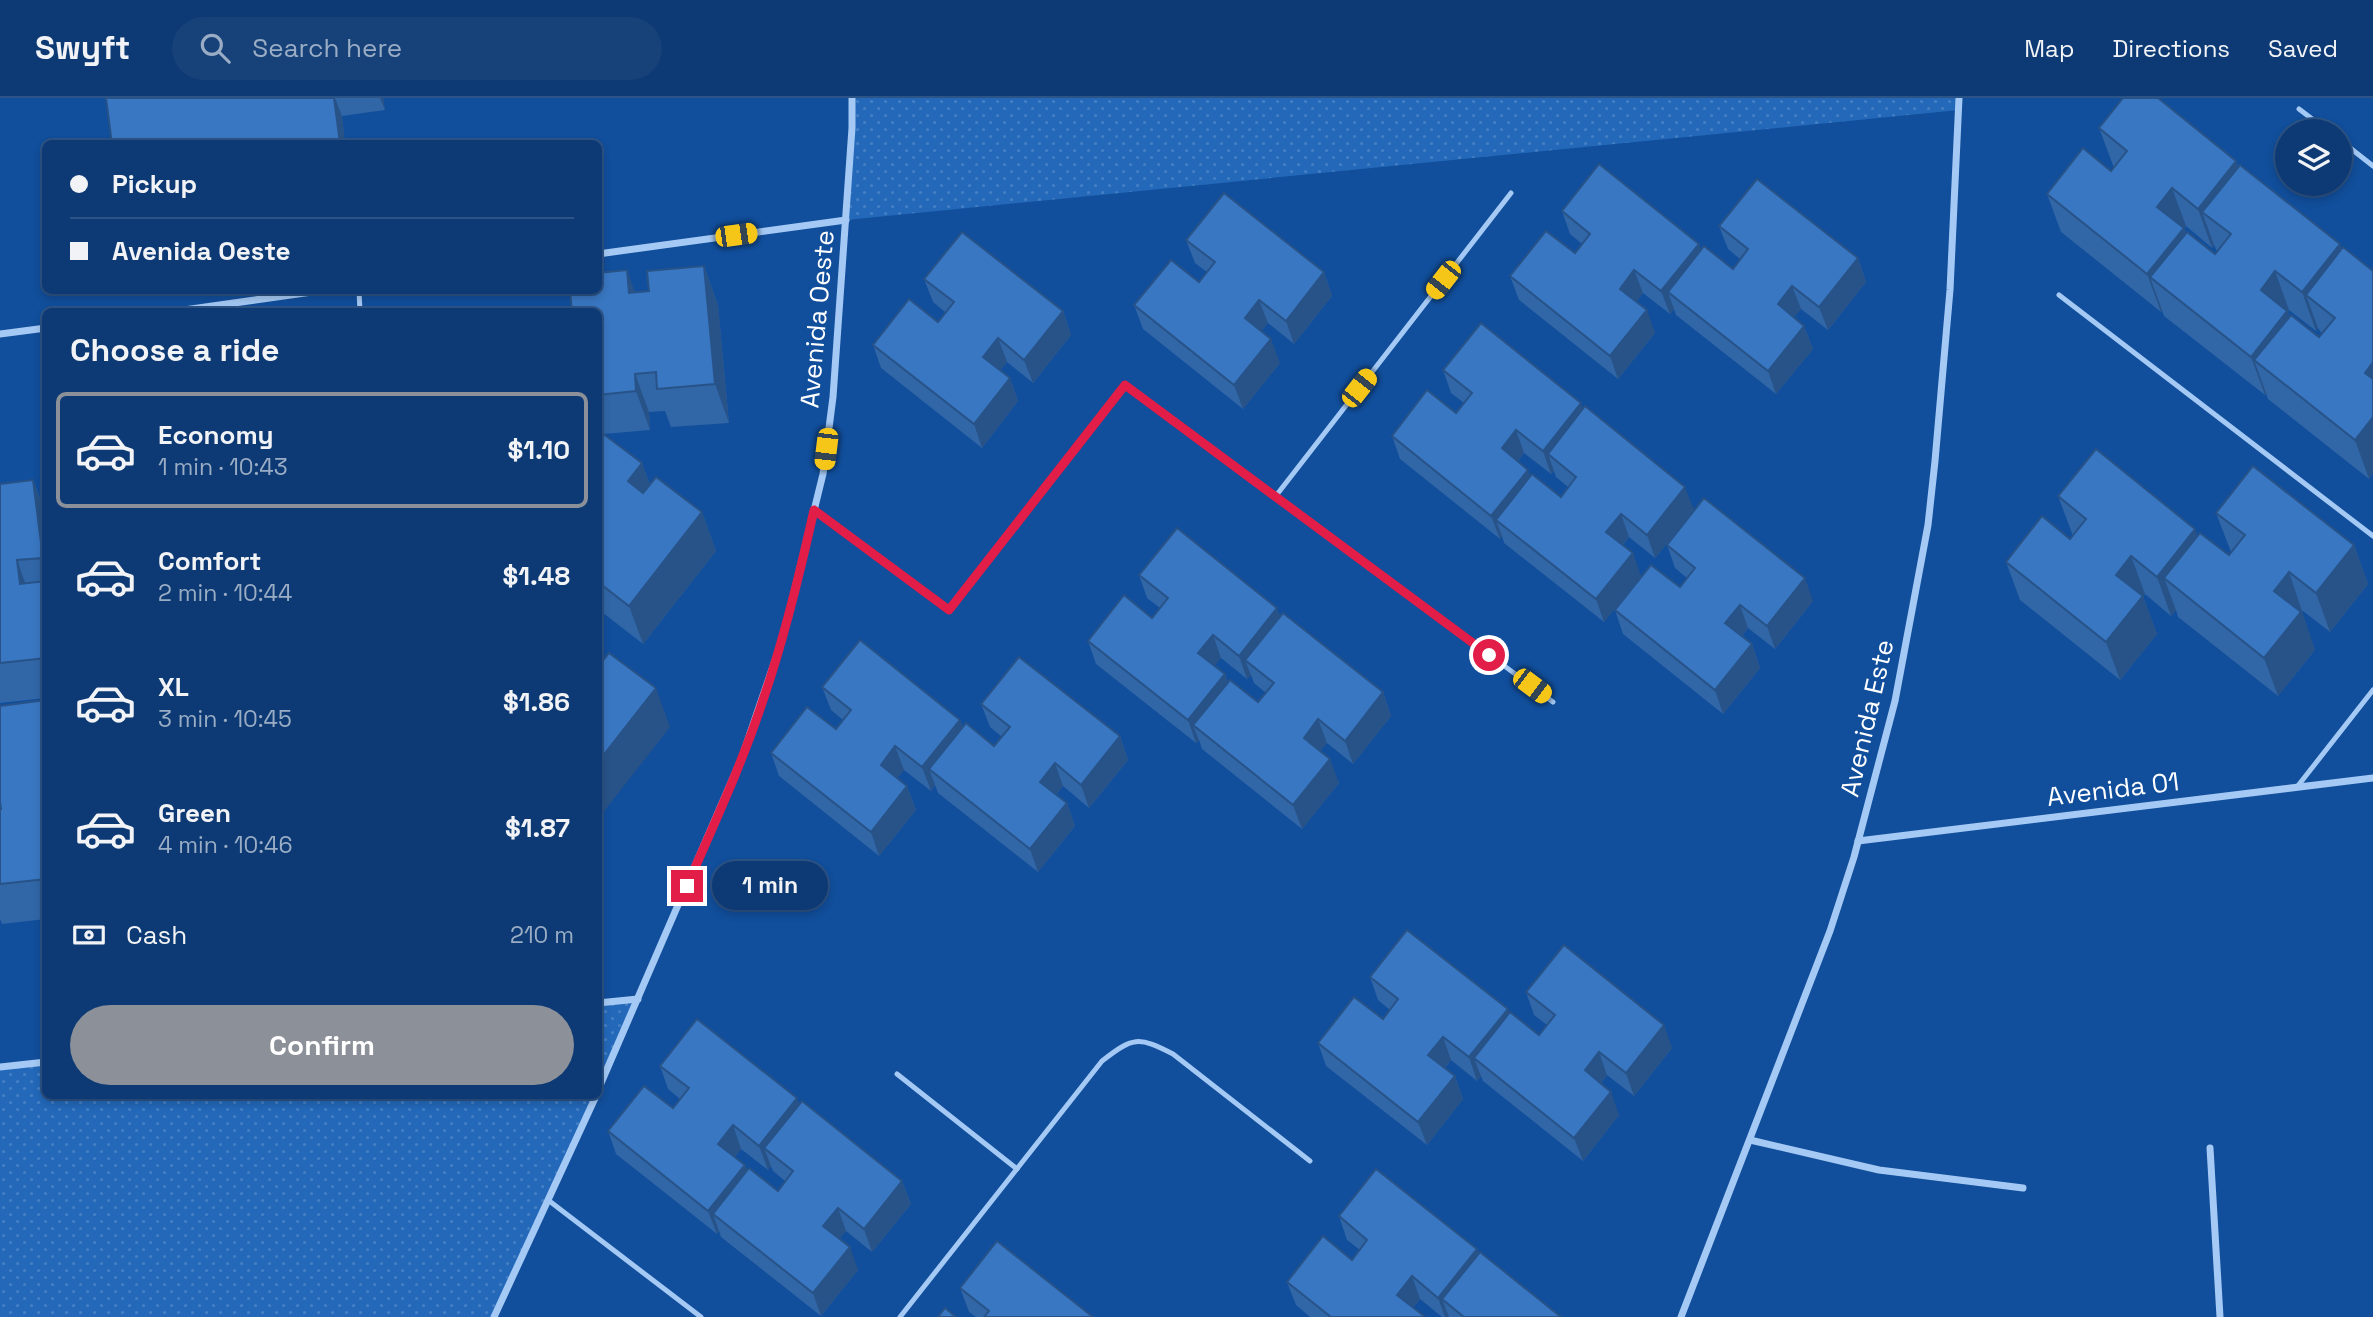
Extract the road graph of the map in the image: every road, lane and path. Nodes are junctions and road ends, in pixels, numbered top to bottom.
1 (852, 98) edge
2 (1959, 98) edge
3 (2299, 109) dead end
4 (2312, 119) edge
5 (2352, 149) edge
6 (2373, 166) edge
7 (1511, 194) dead end
8 (846, 220) junction
9 (602, 253) edge
10 (298, 294) edge
11 (2059, 295) dead end
12 (198, 308) edge
13 (42, 329) edge
14 (0, 334) edge
15 (1275, 497) junction
16 (814, 510) junction
17 (2373, 536) edge
18 (2373, 690) edge
19 (1553, 702) dead end
20 (2373, 778) edge
21 (2297, 787) junction
22 (1858, 841) junction
23 (638, 999) junction
24 (602, 1003) edge
25 (42, 1062) edge
26 (0, 1067) edge
27 (897, 1074) dead end
28 (602, 1081) edge
29 (595, 1099) edge
30 (1750, 1140) junction
31 (2210, 1147) dead end
32 (1310, 1161) dead end
33 (1017, 1169) junction
34 (2023, 1188) dead end
35 (548, 1200) junction
36 (495, 1317) edge
37 (701, 1317) edge
38 (900, 1317) edge
39 (1681, 1317) edge
40 (2220, 1317) edge

1 - 8 street, Avenida Oeste
2 - 22 street, Avenida Este
3 - 4 lane
5 - 6 lane
7 - 15 lane
8 - 9 street
8 - 16 street, Avenida Oeste
10 - 12 street
11 - 17 lane
13 - 14 street
15 - 16 lane
15 - 19 lane
16 - 23 street, Avenida Oeste
18 - 21 lane
20 - 21 street, Avenida 01
21 - 22 street, Avenida 01
22 - 30 street, Avenida Este
23 - 24 street
23 - 28 street, Avenida Oeste
25 - 26 street
27 - 33 lane
29 - 35 street
30 - 34 street
30 - 39 street, Avenida Este
31 - 40 street
32 - 33 lane
33 - 38 lane
35 - 36 street
35 - 37 lane

